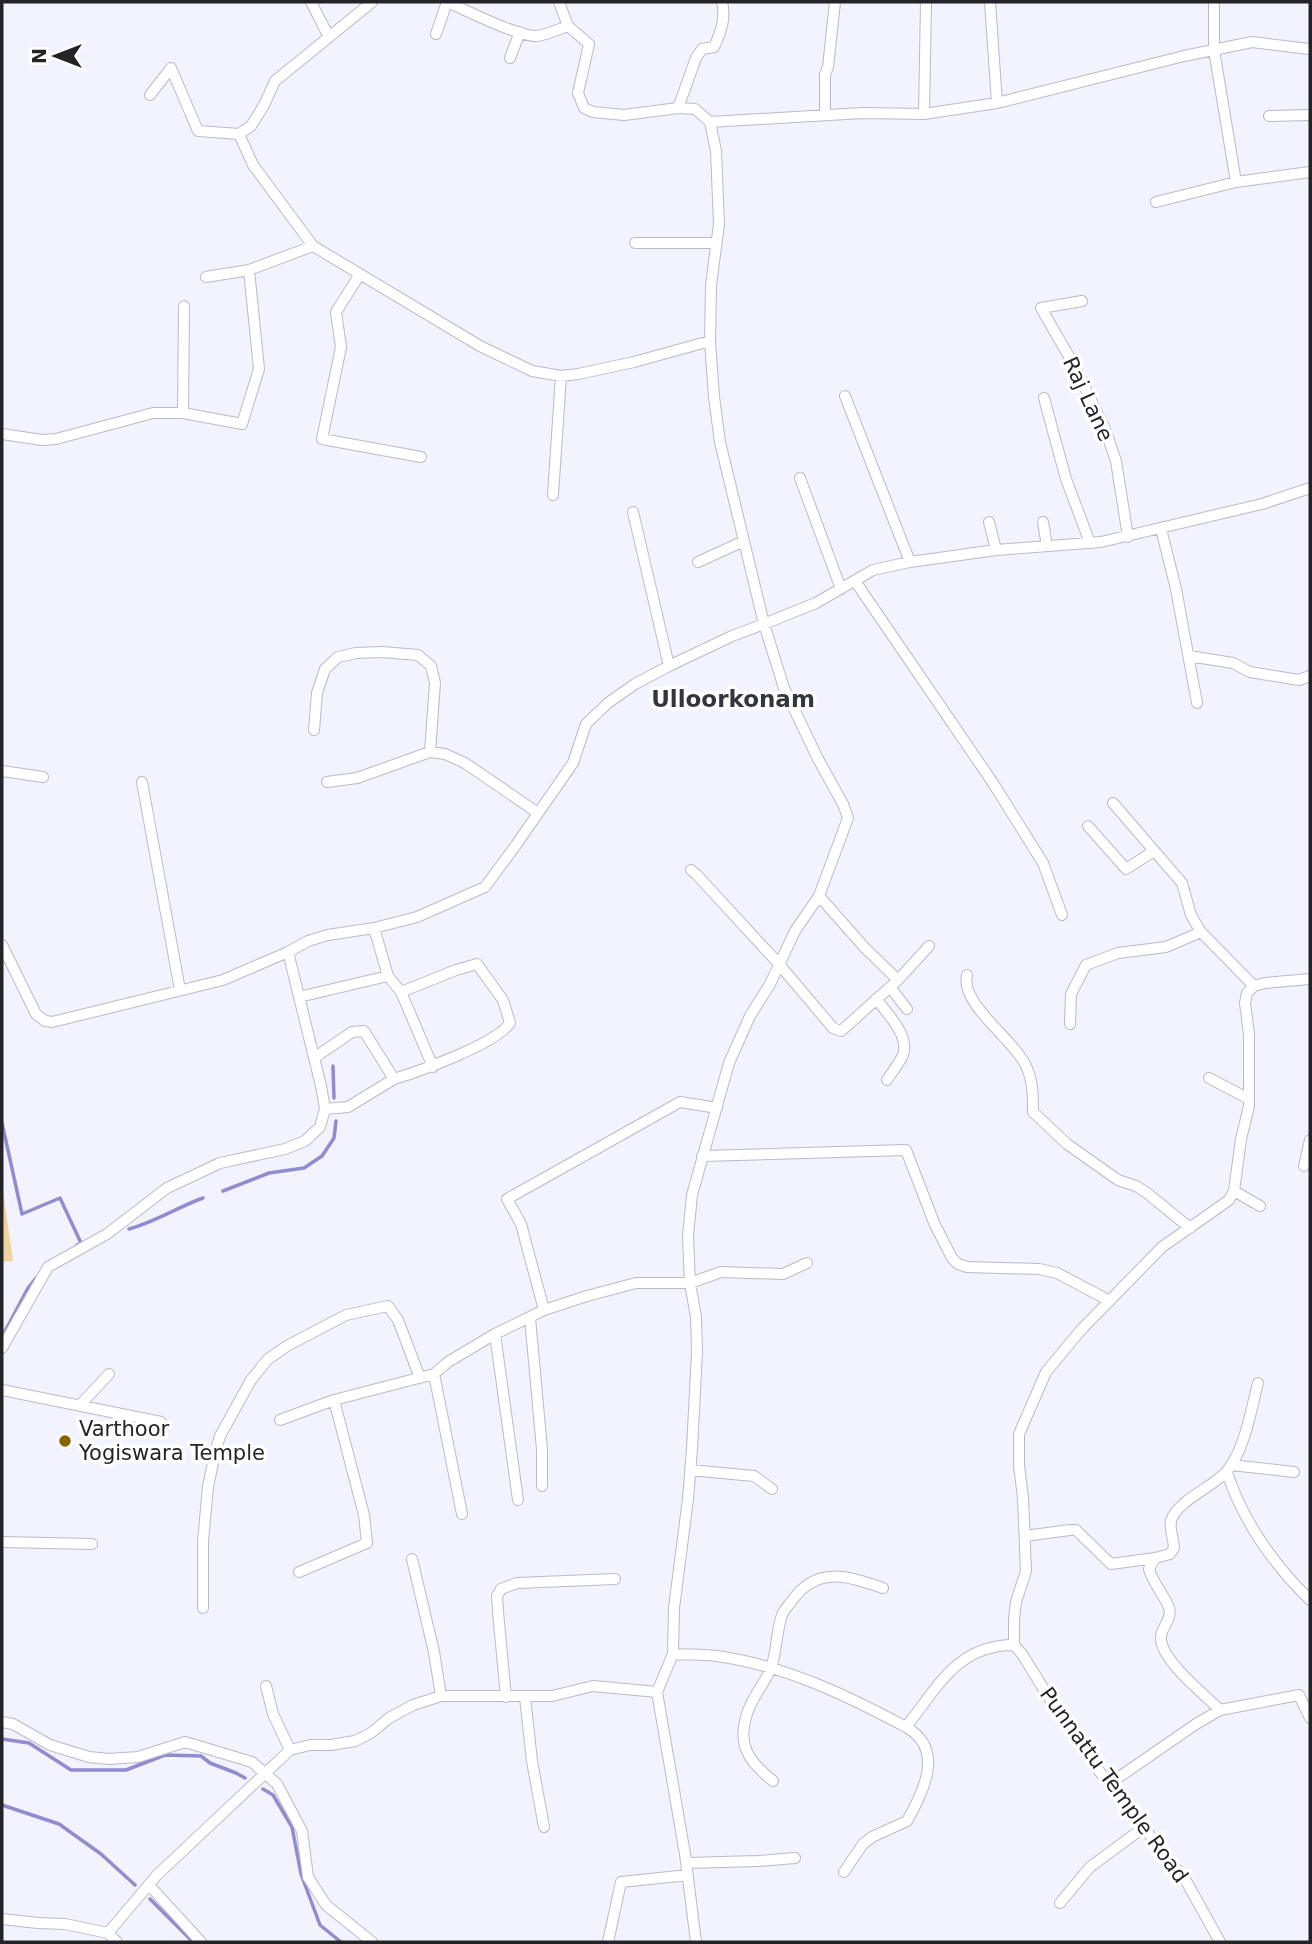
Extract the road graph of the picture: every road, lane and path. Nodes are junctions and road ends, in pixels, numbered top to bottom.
1 (311, 2) edge
2 (372, 2) edge
3 (447, 2) edge
4 (559, 2) edge
5 (722, 2) edge
6 (835, 2) edge
7 (926, 2) edge
8 (990, 2) edge
9 (1214, 2) edge
10 (568, 26) junction
11 (520, 32) junction
12 (436, 34) dead end
13 (329, 37) junction
14 (1213, 50) junction
15 (1310, 50) edge
16 (510, 58) dead end
17 (150, 95) dead end
18 (997, 103) junction
19 (678, 108) junction
20 (924, 114) junction
21 (825, 115) junction
22 (1310, 115) edge
23 (1269, 116) dead end
24 (710, 122) junction
25 (239, 134) junction
26 (1310, 172) edge
27 (1237, 182) junction
28 (1156, 202) dead end
29 (635, 243) dead end
30 (716, 243) junction
31 (313, 246) junction
32 (248, 270) junction
33 (360, 274) junction
34 (206, 277) dead end
35 (1083, 301) dead end
36 (184, 306) dead end
37 (710, 341) junction
38 (561, 376) junction
39 (845, 396) dead end
40 (1044, 398) dead end
41 (183, 413) junction
42 (2, 434) edge
43 (421, 457) dead end
44 (800, 478) dead end
45 (1310, 488) edge
46 (554, 495) dead end
47 (633, 512) dead end
48 (989, 522) dead end
49 (1043, 522) dead end
50 (1161, 529) junction
51 (1128, 537) junction
52 (744, 541) junction
53 (1090, 542) junction
54 (1046, 546) junction
55 (996, 550) junction
56 (698, 562) dead end
57 (910, 562) junction
58 (855, 581) junction
59 (841, 589) junction
60 (764, 624) junction
61 (1189, 656) junction
62 (669, 666) junction
63 (1310, 676) edge
64 (1197, 703) dead end
65 (314, 730) dead end
66 (430, 752) junction
67 (2, 771) edge
68 (43, 777) dead end
69 (142, 782) dead end
70 (327, 782) dead end
71 (1113, 803) dead end
72 (538, 813) junction
73 (1088, 826) dead end
74 (1154, 851) junction
75 (691, 870) dead end
76 (819, 896) junction
77 (1062, 915) dead end
78 (374, 928) junction
79 (1201, 932) junction
80 (2, 945) edge
81 (929, 946) dead end
82 (288, 952) junction
83 (778, 963) junction
84 (967, 975) dead end
85 (388, 976) junction
86 (1310, 979) edge
87 (894, 984) junction
88 (1254, 986) junction
89 (180, 990) junction
90 (401, 992) junction
91 (299, 997) junction
92 (876, 999) junction
93 (907, 1009) dead end
94 (1070, 1024) dead end
95 (314, 1058) junction
96 (433, 1067) junction
97 (394, 1079) junction
98 (1209, 1079) dead end
99 (887, 1080) dead end
100 (1249, 1100) junction
101 (718, 1108) junction
102 (325, 1110) junction
103 (1310, 1140) edge
104 (702, 1156) junction
105 (1304, 1166) dead end
106 (1234, 1191) junction
107 (1260, 1206) dead end
108 (1190, 1228) junction
109 (807, 1263) dead end
110 (690, 1283) junction
111 (1110, 1301) junction
112 (544, 1310) junction
113 (530, 1318) junction
114 (495, 1334) junction
115 (2, 1348) edge
116 (109, 1374) dead end
117 (435, 1374) junction
118 (420, 1378) junction
119 (1258, 1383) dead end
120 (2, 1390) edge
121 (334, 1400) junction
122 (80, 1405) junction
123 (280, 1420) dead end
124 (161, 1422) dead end
125 (1229, 1468) junction
126 (690, 1470) junction
127 (1294, 1472) dead end
128 (542, 1486) dead end
129 (772, 1489) dead end
130 (518, 1500) dead end
131 (463, 1514) dead end
132 (1025, 1536) junction
133 (2, 1542) edge
134 (92, 1544) dead end
135 (1155, 1558) junction
136 (412, 1559) dead end
137 (299, 1572) dead end
138 (615, 1579) dead end
139 (883, 1588) dead end
140 (1310, 1600) edge
141 (203, 1608) dead end
142 (1014, 1645) junction
143 (673, 1654) junction
144 (771, 1668) junction
145 (266, 1686) dead end
146 (657, 1692) junction
147 (441, 1696) junction
148 (506, 1697) junction
149 (525, 1697) junction
150 (1220, 1710) junction
151 (1310, 1718) edge
152 (2, 1722) edge
153 (906, 1727) junction
154 (290, 1750) junction
155 (265, 1774) junction
156 (773, 1781) dead end
157 (1109, 1784) junction
158 (544, 1828) dead end
159 (1143, 1828) junction
160 (795, 1858) dead end
161 (686, 1863) junction
162 (844, 1872) dead end
163 (688, 1875) junction
164 (149, 1885) junction
165 (1060, 1903) dead end
166 (2, 1919) edge
167 (108, 1933) junction
168 (1219, 1941) edge
169 (117, 1942) edge
170 (201, 1942) edge
171 (372, 1942) edge
172 (608, 1942) edge
173 (696, 1942) edge

1 - 13 street
2 - 13 street
3 - 11 street
3 - 12 street
4 - 10 street
5 - 19 street
6 - 21 street
7 - 20 street
8 - 18 street
9 - 14 street
10 - 11 street
10 - 19 street
11 - 16 street
13 - 25 street
14 - 15 street
14 - 18 street
14 - 27 street
17 - 25 street
18 - 20 street
19 - 24 street
20 - 21 street
21 - 24 street
22 - 23 street
24 - 30 street
25 - 31 street
26 - 27 street
27 - 28 street
29 - 30 street
30 - 37 street
31 - 32 street
31 - 33 street
32 - 34 street
32 - 41 street
33 - 38 street
33 - 43 street
35 - 51 street, Raj Lane
36 - 41 street
37 - 38 street
37 - 52 street
38 - 46 street
39 - 57 street
40 - 53 street
41 - 42 street
44 - 59 street
45 - 50 street
47 - 62 street
48 - 55 street
49 - 54 street
50 - 51 street
50 - 61 street
51 - 53 street
52 - 56 street
52 - 60 street
53 - 54 street
54 - 55 street
55 - 57 street
57 - 58 street
58 - 59 street
58 - 77 street
59 - 60 street
60 - 62 street
60 - 76 street
61 - 63 street
61 - 64 street
62 - 72 street
65 - 66 street
66 - 70 street
66 - 72 street
67 - 68 street
69 - 89 street
71 - 74 street
72 - 78 street
73 - 74 street
74 - 79 street
75 - 83 street
76 - 83 street
76 - 87 street
78 - 82 street
78 - 85 street
79 - 88 street
79 - 94 street
80 - 89 street
81 - 87 street
82 - 89 street
82 - 91 street
83 - 92 street
83 - 101 street
84 - 108 street
85 - 90 street
85 - 91 street
86 - 88 street
87 - 92 street
87 - 93 street
88 - 100 street
90 - 96 street
90 - 96 street
91 - 95 street
92 - 99 street
95 - 97 street
95 - 102 street
96 - 97 street
97 - 102 street
98 - 100 street
100 - 106 street
101 - 104 street
101 - 112 street
102 - 115 street
103 - 105 street
104 - 110 street
104 - 111 street
106 - 107 street
106 - 108 street
108 - 111 street
109 - 110 street
110 - 112 street
110 - 126 street
111 - 132 street
112 - 113 street
113 - 114 street
113 - 128 street
114 - 117 street
114 - 130 street
116 - 122 street
117 - 118 street
117 - 131 street
118 - 121 street
118 - 141 street
119 - 125 street
120 - 122 street
121 - 123 street
121 - 137 street
122 - 124 street
125 - 127 street
125 - 135 street
125 - 140 street
126 - 129 street
126 - 143 street
132 - 135 street
132 - 142 street
133 - 134 street
135 - 150 street
136 - 147 street
138 - 148 street
139 - 144 street
142 - 153 street
142 - 157 street, Punnattu Temple Road
143 - 144 street
143 - 146 street
144 - 153 street
144 - 156 street
145 - 154 street
146 - 149 street
146 - 161 street
147 - 148 street
147 - 154 street
148 - 149 street
149 - 158 street
150 - 151 street
150 - 157 street
152 - 155 street
153 - 162 street
154 - 155 street
155 - 164 street
155 - 171 street
157 - 159 street, Punnattu Temple Road
159 - 165 street
159 - 168 street, Punnattu Temple Road
160 - 161 street
161 - 163 street
163 - 172 street
163 - 173 street
164 - 167 street
164 - 170 street
166 - 167 street
167 - 169 street

